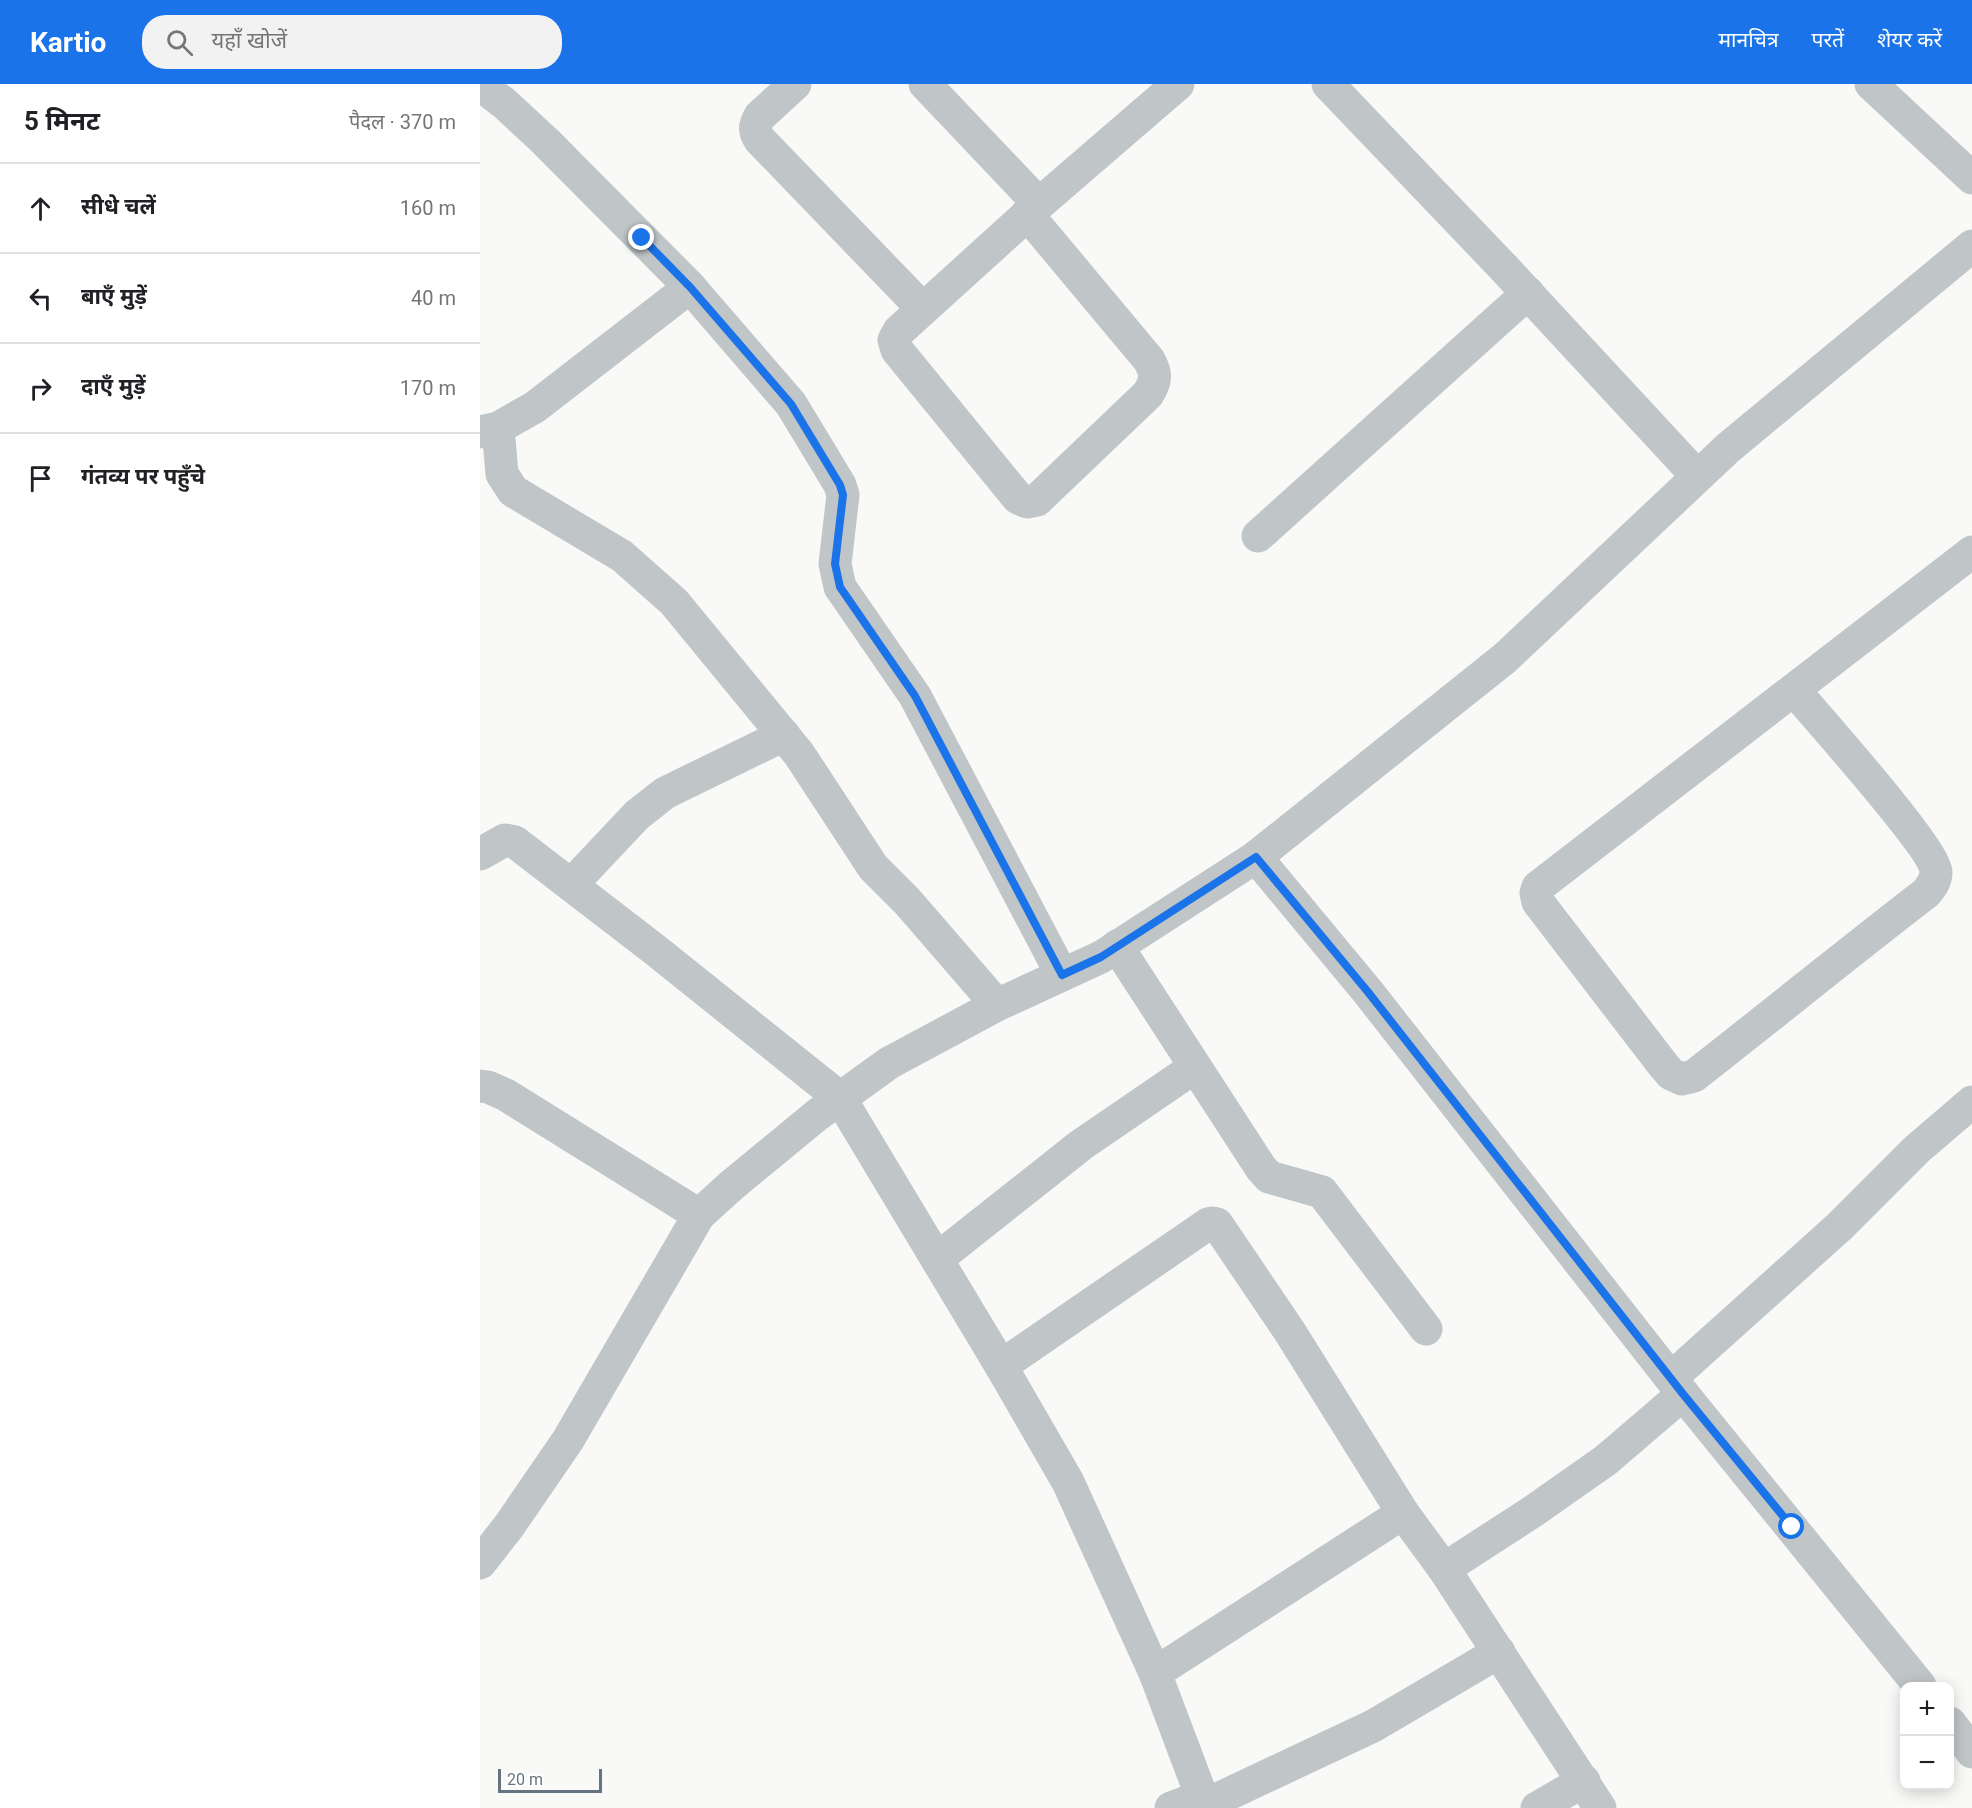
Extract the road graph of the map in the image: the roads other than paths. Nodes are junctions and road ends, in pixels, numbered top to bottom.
1 (795, 84) edge
2 (925, 84) edge
3 (1178, 84) edge
4 (1328, 84) edge
5 (1870, 84) edge
6 (480, 85) edge
7 (1972, 178) edge
8 (1033, 209) junction
9 (1972, 246) edge
10 (690, 287) junction
11 (1528, 293) junction
12 (923, 309) junction
13 (489, 430) edge
14 (1697, 476) junction
15 (1258, 536) dead end
16 (1972, 552) edge
17 (1794, 690) junction
18 (784, 735) junction
19 (480, 854) edge
20 (1256, 857) junction
21 (571, 885) junction
22 (1117, 946) junction
23 (1062, 975) junction
24 (997, 1005) junction
25 (1195, 1067) junction
26 (480, 1086) edge
27 (840, 1098) junction
28 (1972, 1102) edge
29 (699, 1215) junction
30 (937, 1259) junction
31 (1426, 1329) dead end
32 (1001, 1366) junction
33 (1677, 1386) junction
34 (1403, 1513) junction
35 (480, 1563) edge
36 (1444, 1569) junction
37 (1499, 1652) junction
38 (1155, 1673) junction
39 (1917, 1682) edge
40 (1954, 1729) edge
41 (1972, 1752) edge
42 (1592, 1795) edge
43 (1204, 1803) edge
44 (1171, 1808) edge
45 (1537, 1808) edge

1 - 12 street
2 - 8 street
3 - 8 street
4 - 11 street
5 - 7 street
6 - 10 street
8 - 12 street
8 - 12 street
9 - 14 street
10 - 13 street
10 - 23 street
11 - 14 street
11 - 15 street
13 - 18 street
14 - 20 street
16 - 17 street
17 - 17 street
18 - 21 street
18 - 24 street
19 - 21 street
20 - 22 street
20 - 33 street
21 - 27 street
22 - 23 street
22 - 25 street
23 - 24 street
24 - 27 street
25 - 30 street
25 - 31 street
26 - 29 street
27 - 29 street
27 - 30 street
28 - 33 street
29 - 35 street
30 - 32 street
32 - 34 street
32 - 38 street
33 - 36 street
33 - 39 street
34 - 36 street
34 - 38 street
36 - 37 street
37 - 42 street
37 - 43 street
38 - 43 street
40 - 41 street
42 - 45 street
43 - 44 street

